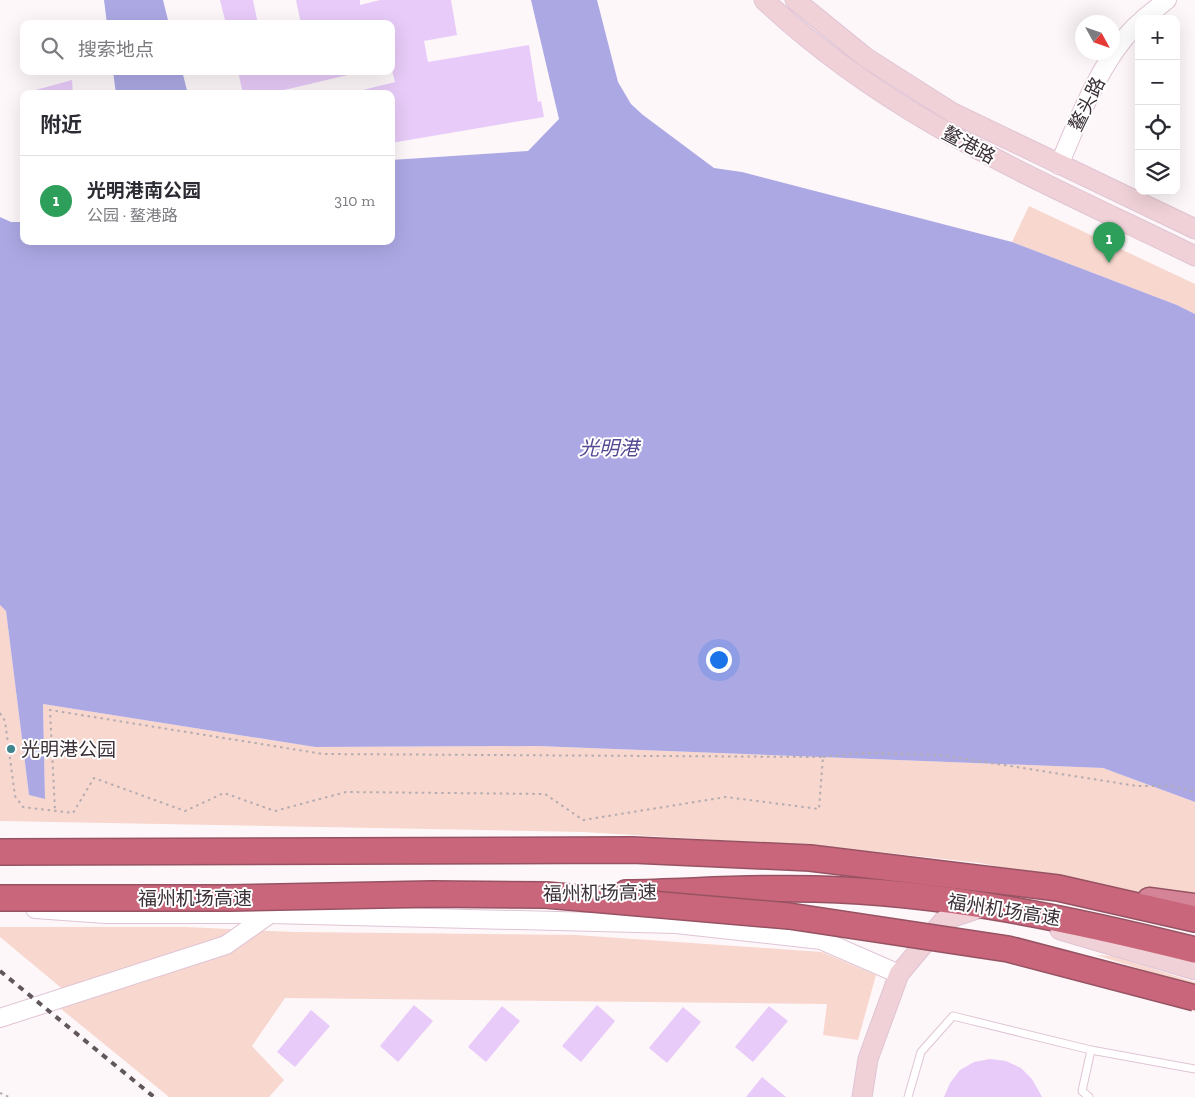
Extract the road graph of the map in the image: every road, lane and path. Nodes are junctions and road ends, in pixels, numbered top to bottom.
1 (764, 0) edge
2 (795, 0) edge
3 (1168, 0) edge
4 (1149, 15) edge
5 (1135, 27) edge
6 (1059, 164) junction
7 (1195, 229) edge
8 (1195, 256) edge
9 (0, 713) edge
10 (823, 757) junction
11 (1195, 792) edge
12 (56, 811) junction
13 (0, 852) edge
14 (1058, 888) junction
15 (546, 895) junction
16 (0, 897) edge
17 (1195, 905) edge
18 (270, 914) junction
19 (1195, 918) edge
20 (1195, 950) edge
21 (1195, 970) edge
22 (899, 974) junction
23 (1195, 998) edge
24 (0, 1018) edge
25 (1091, 1050) junction
26 (1195, 1069) edge
27 (0, 1093) edge
28 (9, 1097) edge
29 (862, 1097) edge
30 (908, 1097) edge
31 (1089, 1097) edge

1 - 8 main road, 鳌港路
2 - 6 main road, 鳌港路
3 - 4 street
5 - 6 street, 鳌头路
6 - 7 main road, 鳌港路
9 - 12 path
10 - 11 path
10 - 12 path
10 - 12 path
13 - 14 highway, 福州机场高速
14 - 17 highway
14 - 19 highway, 福州机场高速
15 - 16 highway, 福州机场高速, bridge
15 - 20 highway, 福州机场高速, bridge
15 - 23 highway, bridge
16 - 18 street
18 - 22 street
18 - 24 street
21 - 22 main road
22 - 29 main road
25 - 26 lane
25 - 30 lane
25 - 31 lane
27 - 28 path

